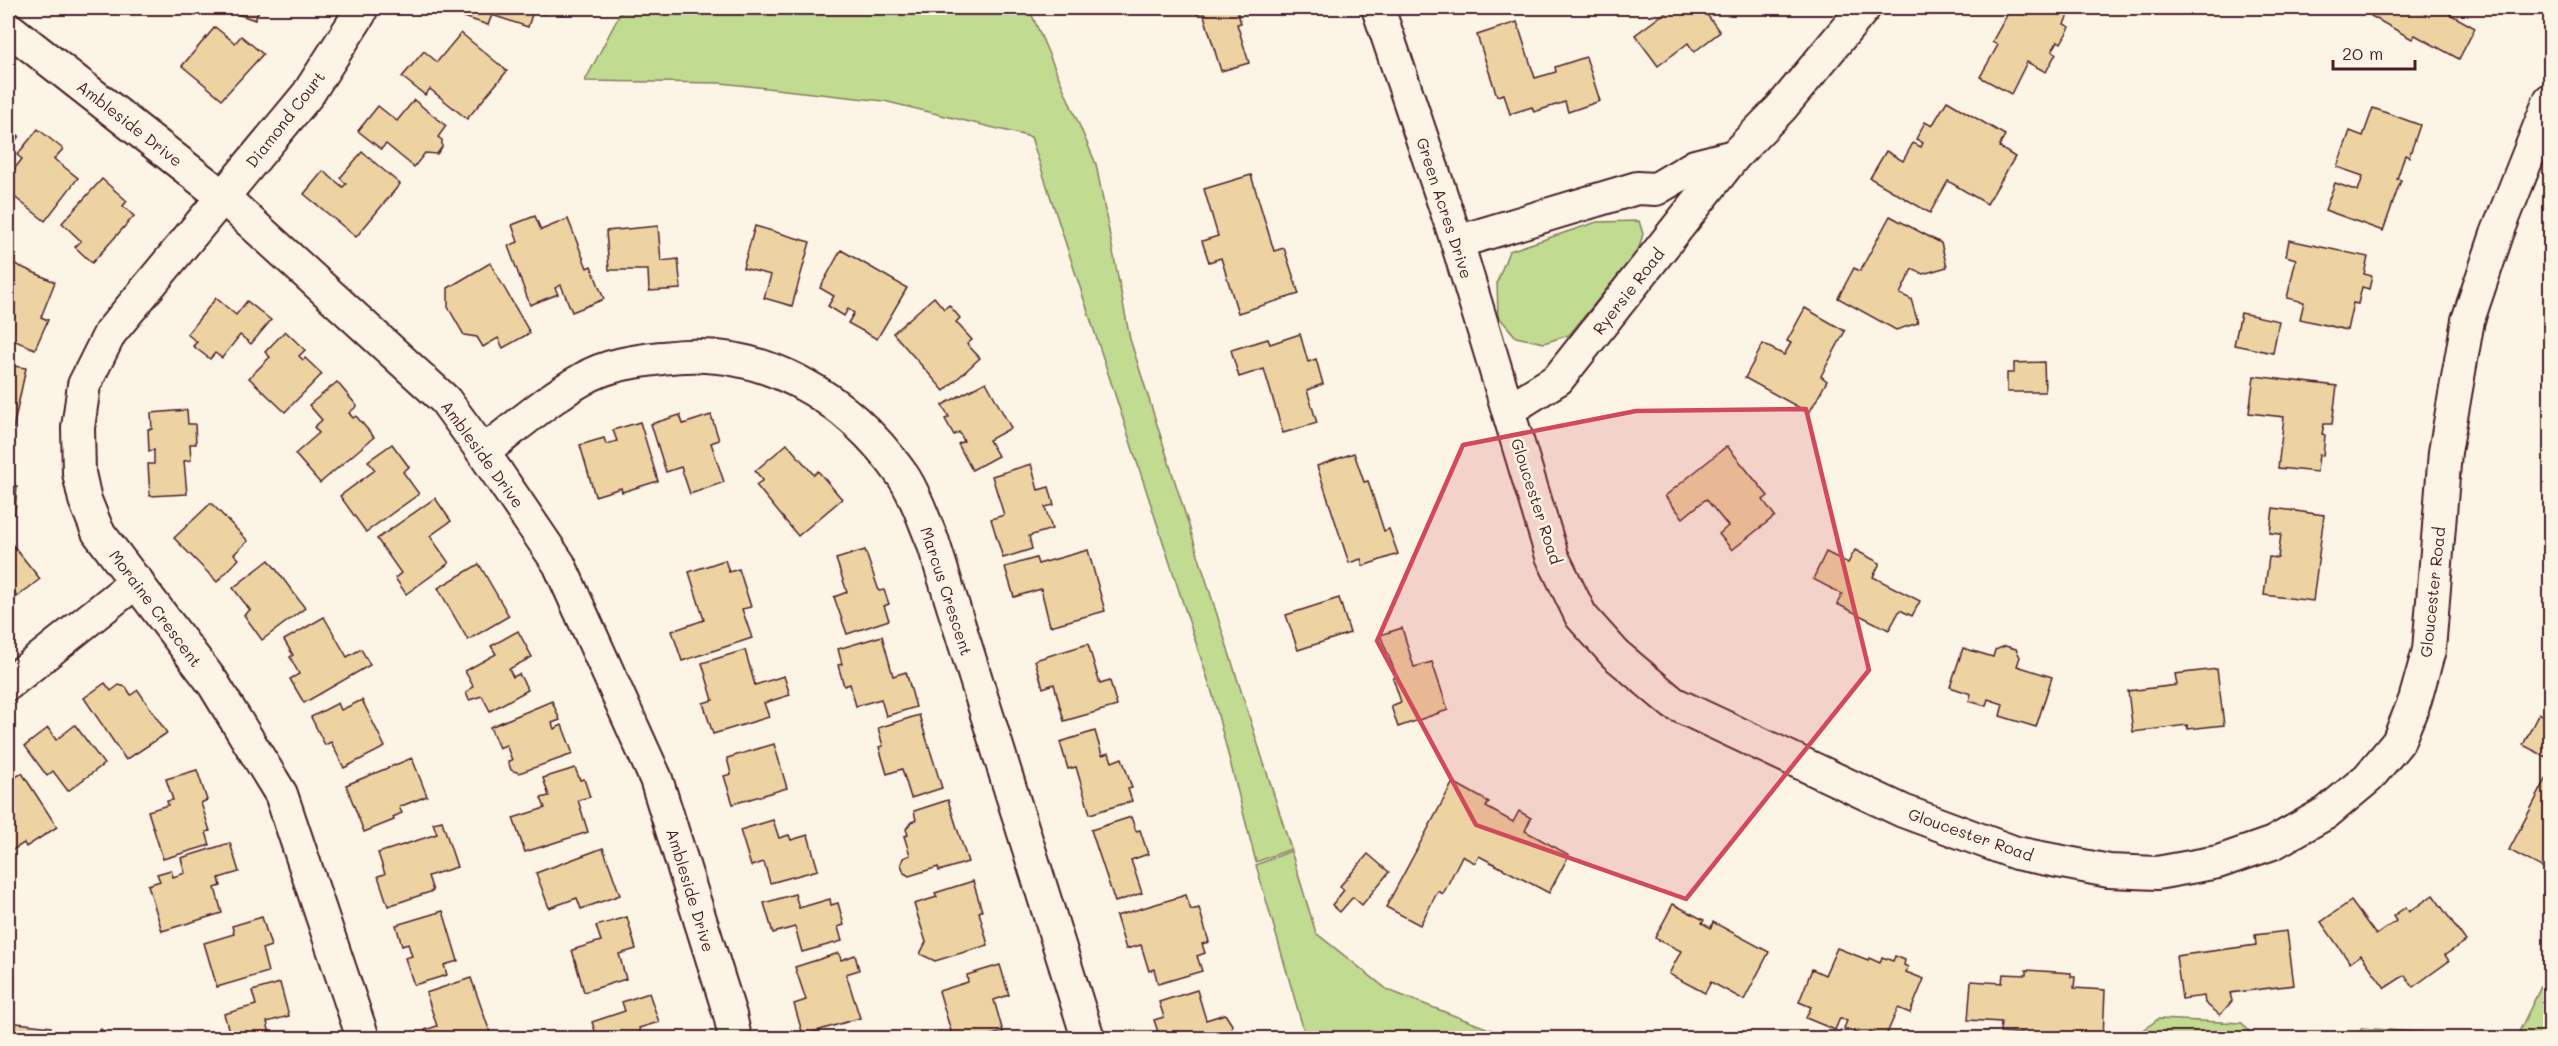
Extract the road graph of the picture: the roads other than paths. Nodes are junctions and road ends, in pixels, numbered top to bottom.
1 (360, 8) edge
2 (1378, 8) edge
3 (1864, 8) edge
4 (8, 28) edge
5 (2550, 100) edge
6 (1734, 156) junction
7 (222, 196) junction
8 (1457, 242) junction
9 (1508, 410) junction
10 (483, 452) junction
11 (137, 581) junction
12 (8, 684) edge
13 (363, 1038) edge
14 (735, 1038) edge
15 (1088, 1038) edge

1 - 7 street, Diamond Court
2 - 8 street, Green Acres Drive
3 - 6 street, Ryersie Road
4 - 7 street, Ambleside Drive
5 - 9 street, Gloucester Road
6 - 8 street
6 - 9 street, Ryersie Road
7 - 10 street, Ambleside Drive
7 - 11 street, Moraine Crescent
8 - 9 street, Green Acres Drive
10 - 14 street, Ambleside Drive
10 - 15 street, Marcus Crescent
11 - 12 street
11 - 13 street, Moraine Crescent

